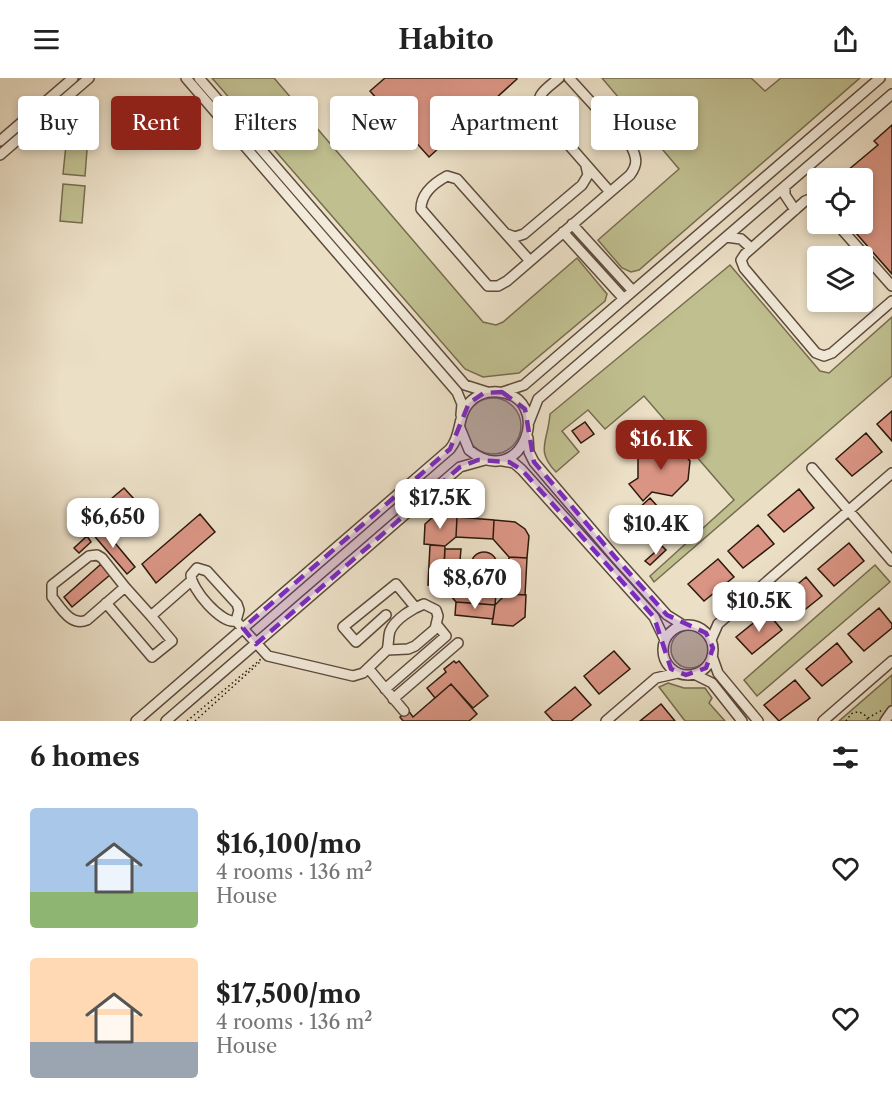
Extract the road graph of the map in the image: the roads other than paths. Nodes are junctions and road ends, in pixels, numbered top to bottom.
1 (73, 78) edge
2 (89, 78) edge
3 (186, 78) edge
4 (199, 78) edge
5 (560, 78) edge
6 (569, 78) edge
7 (880, 78) edge
8 (892, 94) edge
9 (0, 141) edge
10 (0, 155) edge
11 (586, 165) junction
12 (785, 186) junction
13 (610, 192) junction
14 (807, 201) edge
15 (795, 210) junction
16 (572, 224) junction
17 (563, 232) junction
18 (507, 234) junction
19 (846, 234) edge
20 (726, 237) junction
21 (752, 248) junction
22 (530, 261) junction
23 (892, 286) edge
24 (633, 291) junction
25 (624, 299) junction
26 (892, 301) edge
27 (497, 392) junction
28 (460, 423) junction
29 (528, 432) junction
30 (496, 461) junction
31 (812, 468) dead end
32 (892, 473) edge
33 (848, 511) junction
34 (892, 561) edge
35 (190, 581) junction
36 (125, 587) junction
37 (373, 602) junction
38 (106, 603) junction
39 (415, 607) junction
40 (386, 615) junction
41 (151, 616) junction
42 (395, 624) junction
43 (718, 624) junction
44 (240, 625) junction
45 (437, 625) junction
46 (682, 625) junction
47 (699, 627) junction
48 (665, 640) junction
49 (711, 640) junction
50 (458, 643) dead end
51 (256, 644) junction
52 (387, 650) junction
53 (404, 650) junction
54 (663, 655) junction
55 (712, 656) junction
56 (892, 661) edge
57 (416, 662) junction
58 (368, 668) junction
59 (678, 673) junction
60 (694, 674) junction
61 (652, 681) junction
62 (385, 689) junction
63 (393, 699) junction
64 (888, 710) edge
65 (404, 711) dead end
66 (136, 721) edge
67 (166, 721) edge
68 (606, 721) edge
69 (742, 721) edge
70 (758, 721) edge
71 (823, 721) edge
72 (885, 721) edge

1 - 9 street
2 - 10 street
3 - 28 street
4 - 27 street
5 - 11 street
6 - 13 street
7 - 24 street
8 - 12 street
11 - 13 street
11 - 18 street
12 - 15 street
12 - 20 street
13 - 16 street
14 - 15 street
15 - 21 street
16 - 17 street
16 - 24 street
17 - 22 street
17 - 25 street
18 - 22 street
18 - 22 street
19 - 23 street
20 - 21 street
20 - 29 street
21 - 26 street
24 - 25 street
25 - 27 street
27 - 28 street
27 - 29 street
28 - 30 street
28 - 44 street
29 - 30 street
29 - 46 street
30 - 48 street
30 - 51 street
31 - 33 street
32 - 33 street
33 - 34 street
33 - 43 street
35 - 41 street
35 - 44 street
35 - 44 street
36 - 38 street
36 - 38 street
36 - 41 street
37 - 39 street
37 - 40 street
37 - 40 street
38 - 41 street
39 - 42 street
39 - 45 street
40 - 42 street
42 - 52 street
43 - 47 street
43 - 49 street
44 - 51 street
44 - 66 street
45 - 53 street
45 - 57 street
46 - 47 street
46 - 48 street
47 - 49 street
48 - 54 street
49 - 55 street
50 - 63 street
51 - 58 street
51 - 67 street
52 - 53 street
52 - 58 street
53 - 57 street
54 - 59 street
54 - 61 street
55 - 60 street
55 - 70 street
56 - 71 street
57 - 62 street
58 - 62 street
59 - 60 street
59 - 61 street
60 - 69 street
61 - 68 street
62 - 63 street
63 - 65 street
64 - 72 street

